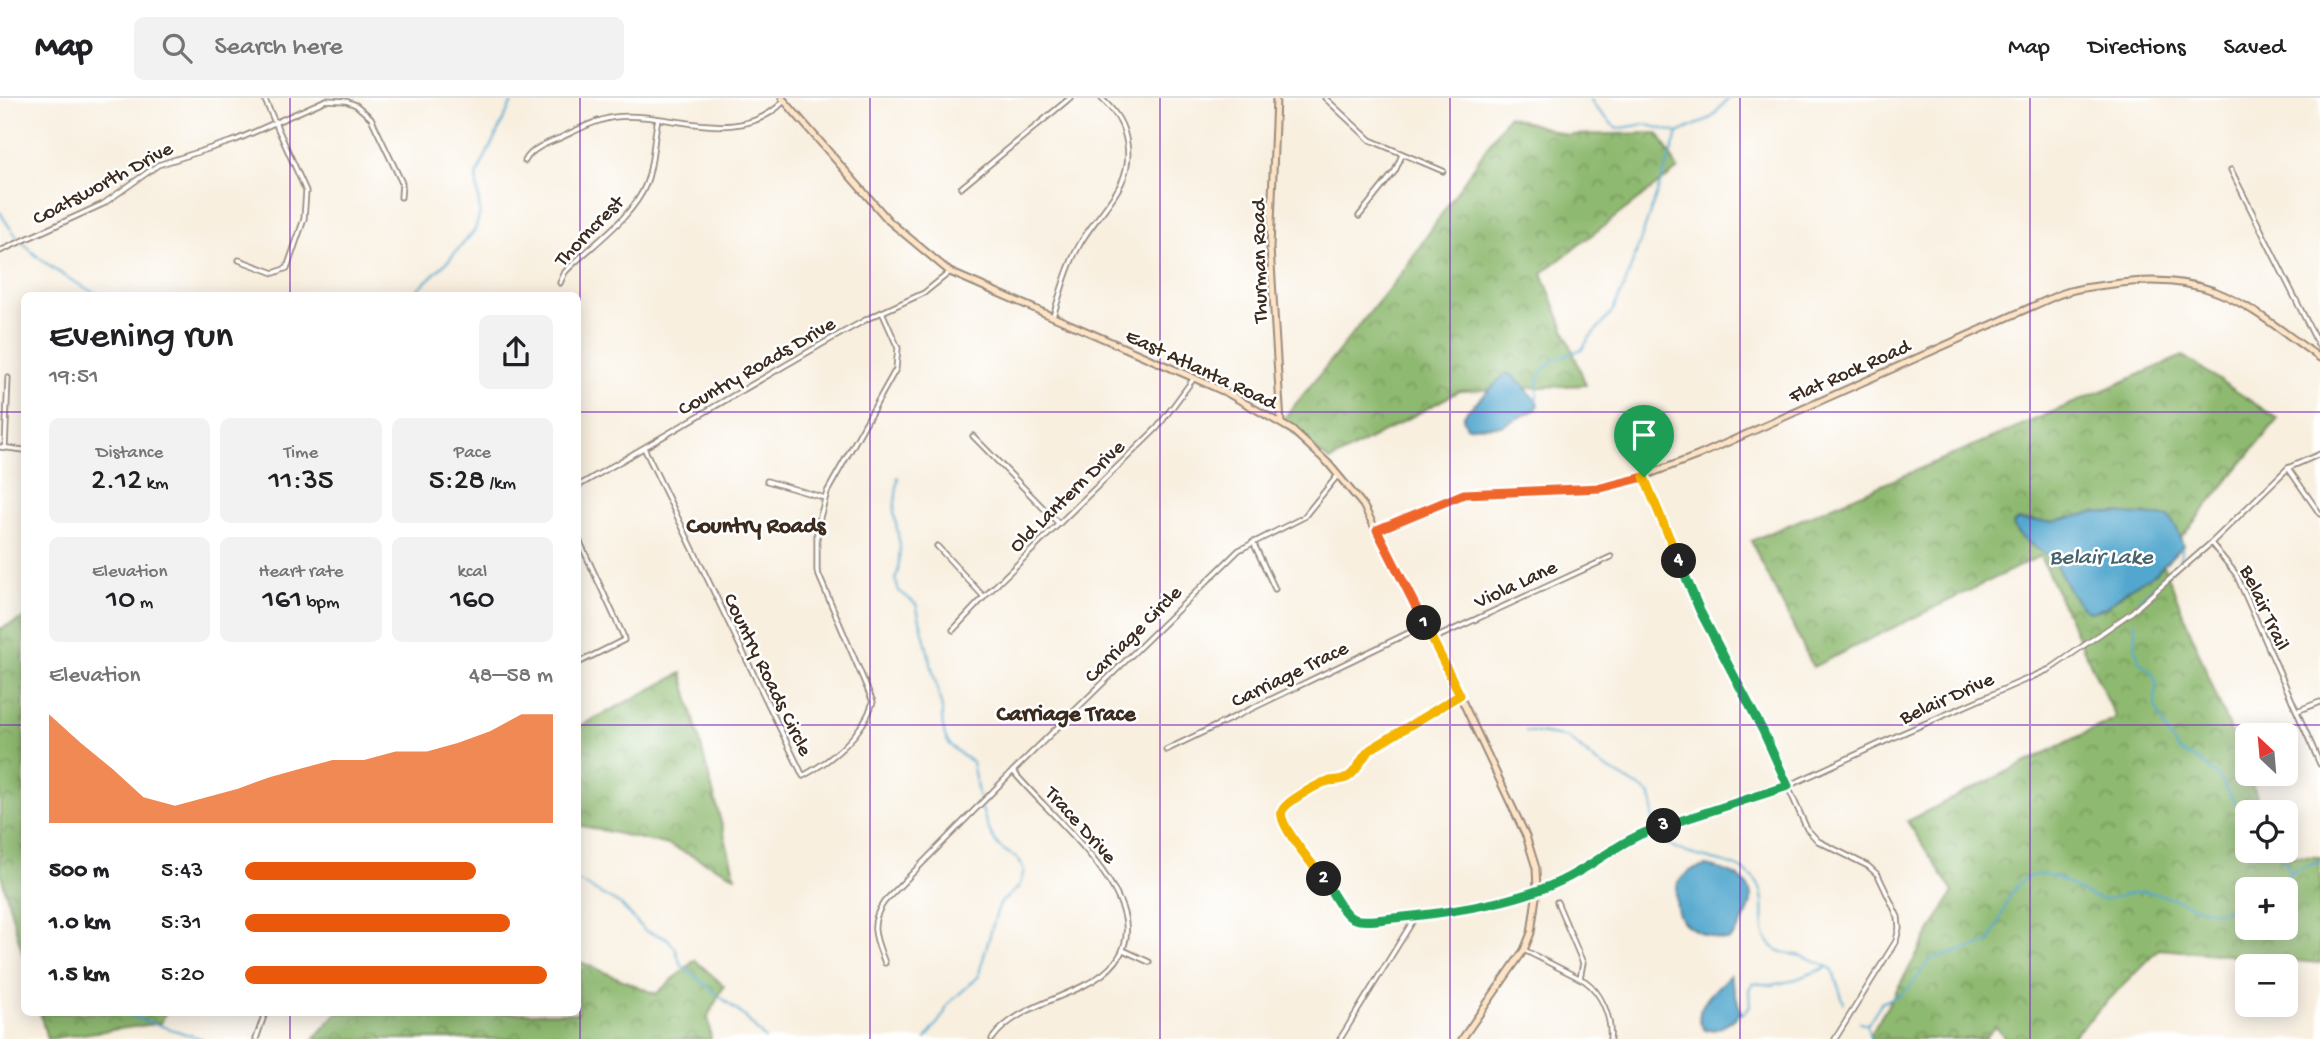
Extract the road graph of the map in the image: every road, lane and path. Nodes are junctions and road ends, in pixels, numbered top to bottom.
1 (264, 98) edge
2 (1070, 98) edge
3 (1101, 98) edge
4 (1276, 98) edge
5 (1325, 98) edge
6 (783, 100) edge
7 (658, 119) junction
8 (275, 121) junction
9 (1402, 155) junction
10 (525, 161) dead end
11 (2231, 170) dead end
12 (1443, 171) dead end
13 (961, 188) dead end
14 (401, 197) dead end
15 (1359, 216) dead end
16 (0, 251) edge
17 (239, 260) dead end
18 (950, 272) junction
19 (560, 283) dead end
20 (882, 312) junction
21 (1052, 318) junction
22 (2320, 348) edge
23 (2320, 358) edge
24 (9, 378) dead end
25 (1194, 378) junction
26 (1281, 423) junction
27 (973, 436) dead end
28 (3, 448) edge
29 (644, 448) junction
30 (21, 450) edge
31 (2320, 454) edge
32 (2288, 468) junction
33 (1338, 474) junction
34 (1644, 477) junction
35 (767, 481) dead end
36 (581, 484) edge
37 (825, 498) junction
38 (2320, 514) edge
39 (1059, 524) junction
40 (1377, 530) junction
41 (1253, 542) junction
42 (2211, 543) junction
43 (581, 544) edge
44 (937, 546) dead end
45 (1611, 557) dead end
46 (1275, 589) dead end
47 (984, 597) junction
48 (1425, 625) junction
49 (953, 630) dead end
50 (1433, 639) junction
51 (581, 662) edge
52 (1460, 695) junction
53 (2320, 702) edge
54 (2297, 711) junction
55 (1166, 750) dead end
56 (2320, 764) edge
57 (1013, 771) junction
58 (1788, 786) junction
59 (1537, 890) junction
60 (1557, 902) dead end
61 (1416, 916) junction
62 (1123, 950) junction
63 (1524, 950) junction
64 (1149, 962) dead end
65 (885, 963) dead end
66 (1580, 978) junction
67 (264, 1016) edge
68 (256, 1039) edge
69 (992, 1039) edge
70 (1340, 1039) edge
71 (1462, 1039) edge
72 (1610, 1039) edge
73 (1835, 1039) edge

1 - 8 street
2 - 13 street
3 - 21 street
4 - 26 street, Thurman Road
5 - 9 street
6 - 7 street
6 - 18 street, East Atlanta Road
7 - 10 street
7 - 19 street, Thorncrest
8 - 14 street, Coatsworth Drive
8 - 16 street, Coatsworth Drive
8 - 17 street
9 - 12 street
9 - 15 street
11 - 22 street
18 - 20 street, Country Roads Drive
18 - 21 street, East Atlanta Road
20 - 29 street, Country Roads Drive
20 - 37 street, Country Roads Circle
21 - 25 street, East Atlanta Road
23 - 34 street, Flat Rock Road
24 - 28 street
25 - 26 street, East Atlanta Road
25 - 39 street, Old Lantern Drive
26 - 33 street, East Atlanta Road
27 - 39 street
28 - 30 street
29 - 36 street, Country Roads Drive
29 - 37 street, Country Roads Circle
31 - 32 street, Belair Drive
32 - 38 street
32 - 42 street, Belair Drive
33 - 40 street, East Atlanta Road
33 - 41 street, Carriage Circle
34 - 40 street, Flat Rock Road
34 - 58 street
35 - 37 street
39 - 47 street, Old Lantern Drive
40 - 48 street, East Atlanta Road
41 - 46 street
41 - 57 street, Carriage Circle
42 - 54 street, Belair Trail
42 - 58 street, Belair Drive
43 - 51 street
44 - 47 street
45 - 50 street, Viola Lane
47 - 49 street, Old Lantern Drive
48 - 50 street, East Atlanta Road
48 - 55 street, Carriage Trace
50 - 52 street, East Atlanta Road
52 - 59 street, East Atlanta Road
52 - 61 street, Belair Drive
53 - 54 street
54 - 56 street, Belair Trail
57 - 62 street, Trace Drive
57 - 65 street, Carriage Circle
58 - 59 street, Belair Drive
58 - 73 street
59 - 61 street, Belair Drive
59 - 63 street, East Atlanta Road
60 - 66 street
61 - 70 street
62 - 64 street
62 - 69 street
63 - 66 street
63 - 71 street, East Atlanta Road
66 - 72 street
67 - 68 street

